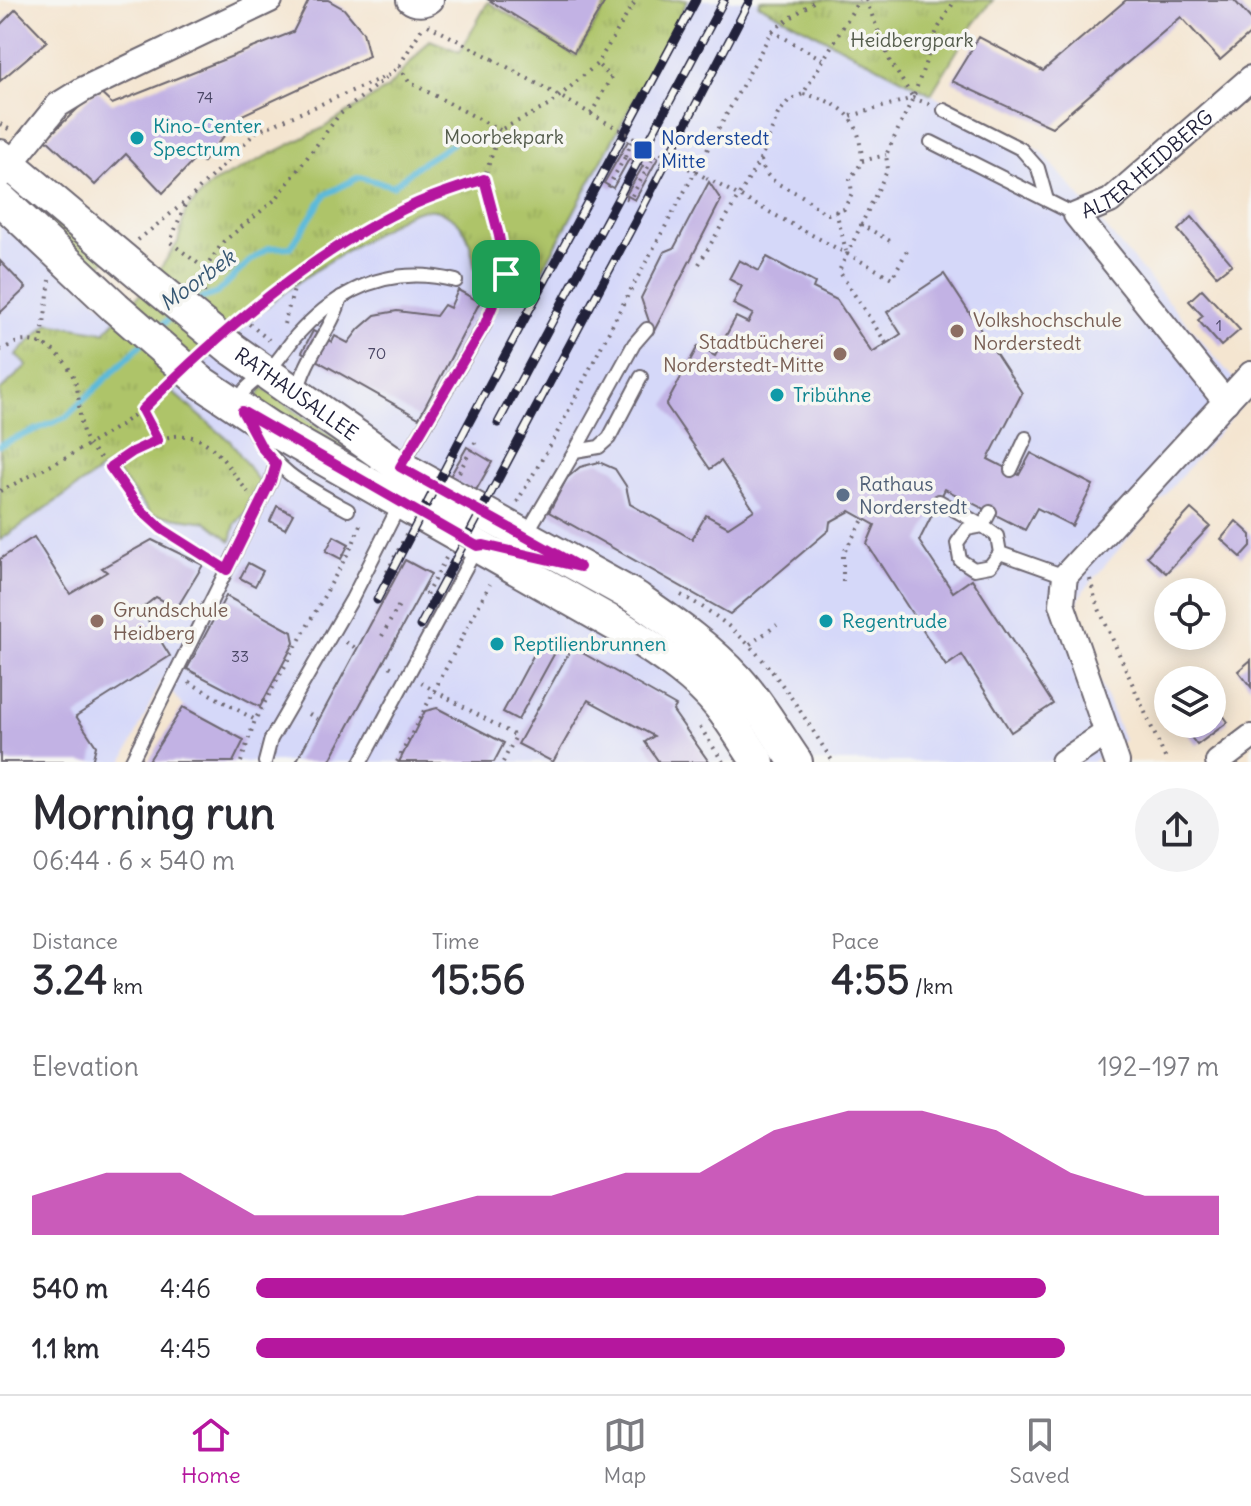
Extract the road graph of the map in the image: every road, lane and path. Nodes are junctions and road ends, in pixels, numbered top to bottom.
1 (270, 0) edge
2 (409, 0) edge
3 (636, 0) edge
4 (816, 0) edge
5 (859, 0) edge
6 (866, 0) edge
7 (955, 0) edge
8 (429, 13) edge
9 (772, 31) junction
10 (822, 59) junction
11 (597, 64) junction
12 (399, 66) junction
13 (389, 75) junction
14 (1251, 78) edge
15 (803, 94) junction
16 (913, 98) junction
17 (944, 110) dead end
18 (592, 112) junction
19 (851, 116) junction
20 (500, 130) junction
21 (931, 142) dead end
22 (646, 144) junction
23 (642, 152) junction
24 (886, 155) junction
25 (761, 158) junction
26 (862, 161) junction
27 (3, 166) edge
28 (484, 179) junction
29 (608, 187) dead end
30 (739, 196) junction
31 (626, 198) dead end
32 (0, 199) edge
33 (1047, 200) junction
34 (186, 202) junction
35 (836, 211) junction
36 (1076, 215) junction
37 (860, 223) dead end
38 (892, 242) dead end
39 (127, 248) dead end
40 (907, 251) dead end
41 (847, 254) junction
42 (699, 264) dead end
43 (205, 269) junction
44 (297, 276) junction
45 (50, 278) dead end
46 (456, 281) dead end
47 (205, 289) dead end
48 (341, 297) junction
49 (485, 324) joint
50 (647, 329) dead end
51 (237, 330) junction
52 (886, 343) dead end
53 (41, 345) junction
54 (0, 350) edge
55 (280, 357) junction
56 (1251, 374) edge
57 (641, 377) dead end
58 (181, 380) junction
59 (298, 396) junction
60 (1226, 402) junction
61 (142, 410) junction
62 (242, 411) junction
63 (1026, 438) dead end
64 (477, 439) dead end
65 (158, 440) junction
66 (88, 444) junction
67 (575, 451) junction
68 (276, 464) junction
69 (110, 467) junction
70 (400, 467) junction
71 (460, 470) dead end
72 (1011, 470) dead end
73 (0, 491) edge
74 (261, 501) junction
75 (939, 501) dead end
76 (401, 502) junction
77 (348, 510) dead end
78 (990, 512) dead end
79 (864, 518) dead end
80 (361, 522) dead end
81 (983, 526) junction
82 (477, 534) junction
83 (406, 535) dead end
84 (1091, 549) junction
85 (527, 550) junction
86 (1000, 553) junction
87 (446, 558) dead end
88 (227, 570) junction
89 (386, 573) dead end
90 (1065, 576) junction
91 (491, 582) dead end
92 (843, 582) dead end
93 (426, 595) dead end
94 (399, 605) dead end
95 (382, 636) dead end
96 (348, 643) dead end
97 (357, 649) dead end
98 (176, 675) junction
99 (408, 676) junction
100 (435, 691) junction
101 (309, 714) dead end
102 (319, 720) dead end
103 (258, 721) junction
104 (697, 723) dead end
105 (1105, 734) junction
106 (1251, 737) edge
107 (131, 762) edge
108 (241, 762) edge
109 (265, 762) edge
110 (361, 762) edge
111 (397, 762) edge
112 (503, 762) edge
113 (723, 762) edge
114 (758, 762) edge
115 (796, 762) edge
116 (1063, 762) edge
117 (1117, 762) edge
118 (1167, 762) edge
119 (1218, 762) edge

1 - 27 street, RATHAUSALLEE
2 - 8 street
3 - 11 path
4 - 9 path
5 - 10 path
6 - 16 path
7 - 16 path
8 - 12 path
8 - 18 path, bridge
9 - 10 path
9 - 85 path
10 - 15 path
11 - 18 path
11 - 20 path
12 - 13 path
12 - 20 path
13 - 34 path
13 - 43 path
14 - 36 street, ALTER HEIDBERG
15 - 19 path
15 - 25 path
16 - 19 path
16 - 24 path
17 - 33 lane
18 - 22 path, bridge
19 - 26 path
20 - 28 path
21 - 33 lane
22 - 23 path, bridge
22 - 30 path, bridge
23 - 29 path, bridge
23 - 31 path, bridge
24 - 26 path
24 - 41 path
25 - 30 path
25 - 35 path
26 - 35 path
27 - 51 main road, RATHAUSALLEE, bridge
28 - 44 path
28 - 49 path
30 - 41 path
30 - 42 path
32 - 58 main road, RATHAUSALLEE, bridge
33 - 36 lane
34 - 39 path
34 - 43 path
35 - 41 path
36 - 60 street, ALTER HEIDBERG
37 - 38 path
40 - 41 path
41 - 52 path
43 - 47 path
44 - 51 path
44 - 55 path
45 - 53 path
46 - 48 lane
48 - 55 lane
48 - 59 lane
49 - 70 lane
50 - 67 lane
51 - 55 main road, RATHAUSALLEE
51 - 55 path
53 - 54 path
53 - 66 path
55 - 59 main road, RATHAUSALLEE
55 - 62 lane
56 - 60 street
57 - 67 lane
58 - 61 path
58 - 62 main road, RATHAUSALLEE
59 - 70 main road, RATHAUSALLEE
60 - 84 street
61 - 65 path
61 - 66 path
62 - 68 lane
62 - 76 main road, RATHAUSALLEE
63 - 72 lane
64 - 71 path
65 - 69 path
65 - 74 path
66 - 69 path
66 - 73 path
67 - 85 lane
68 - 74 lane
68 - 77 lane
69 - 88 path
70 - 76 lane
70 - 85 main road, RATHAUSALLEE
74 - 88 lane
75 - 81 lane
76 - 82 main road, RATHAUSALLEE
76 - 109 lane
78 - 81 lane
79 - 92 path
80 - 103 path
81 - 86 lane
81 - 86 lane
82 - 85 main road, RATHAUSALLEE
82 - 85 lane, RATHAUSALLEE
82 - 99 lane
83 - 89 path
84 - 90 street
84 - 118 path
85 - 114 main road, RATHAUSALLEE
85 - 115 main road, RATHAUSALLEE
86 - 90 lane
87 - 93 path
88 - 98 lane
90 - 105 street
91 - 100 path
94 - 95 path
96 - 97 path
98 - 103 path
98 - 107 lane
99 - 100 path
99 - 110 lane
100 - 111 path
100 - 112 path
101 - 102 path
103 - 108 path
104 - 113 path
105 - 116 street
105 - 117 street
106 - 119 street

